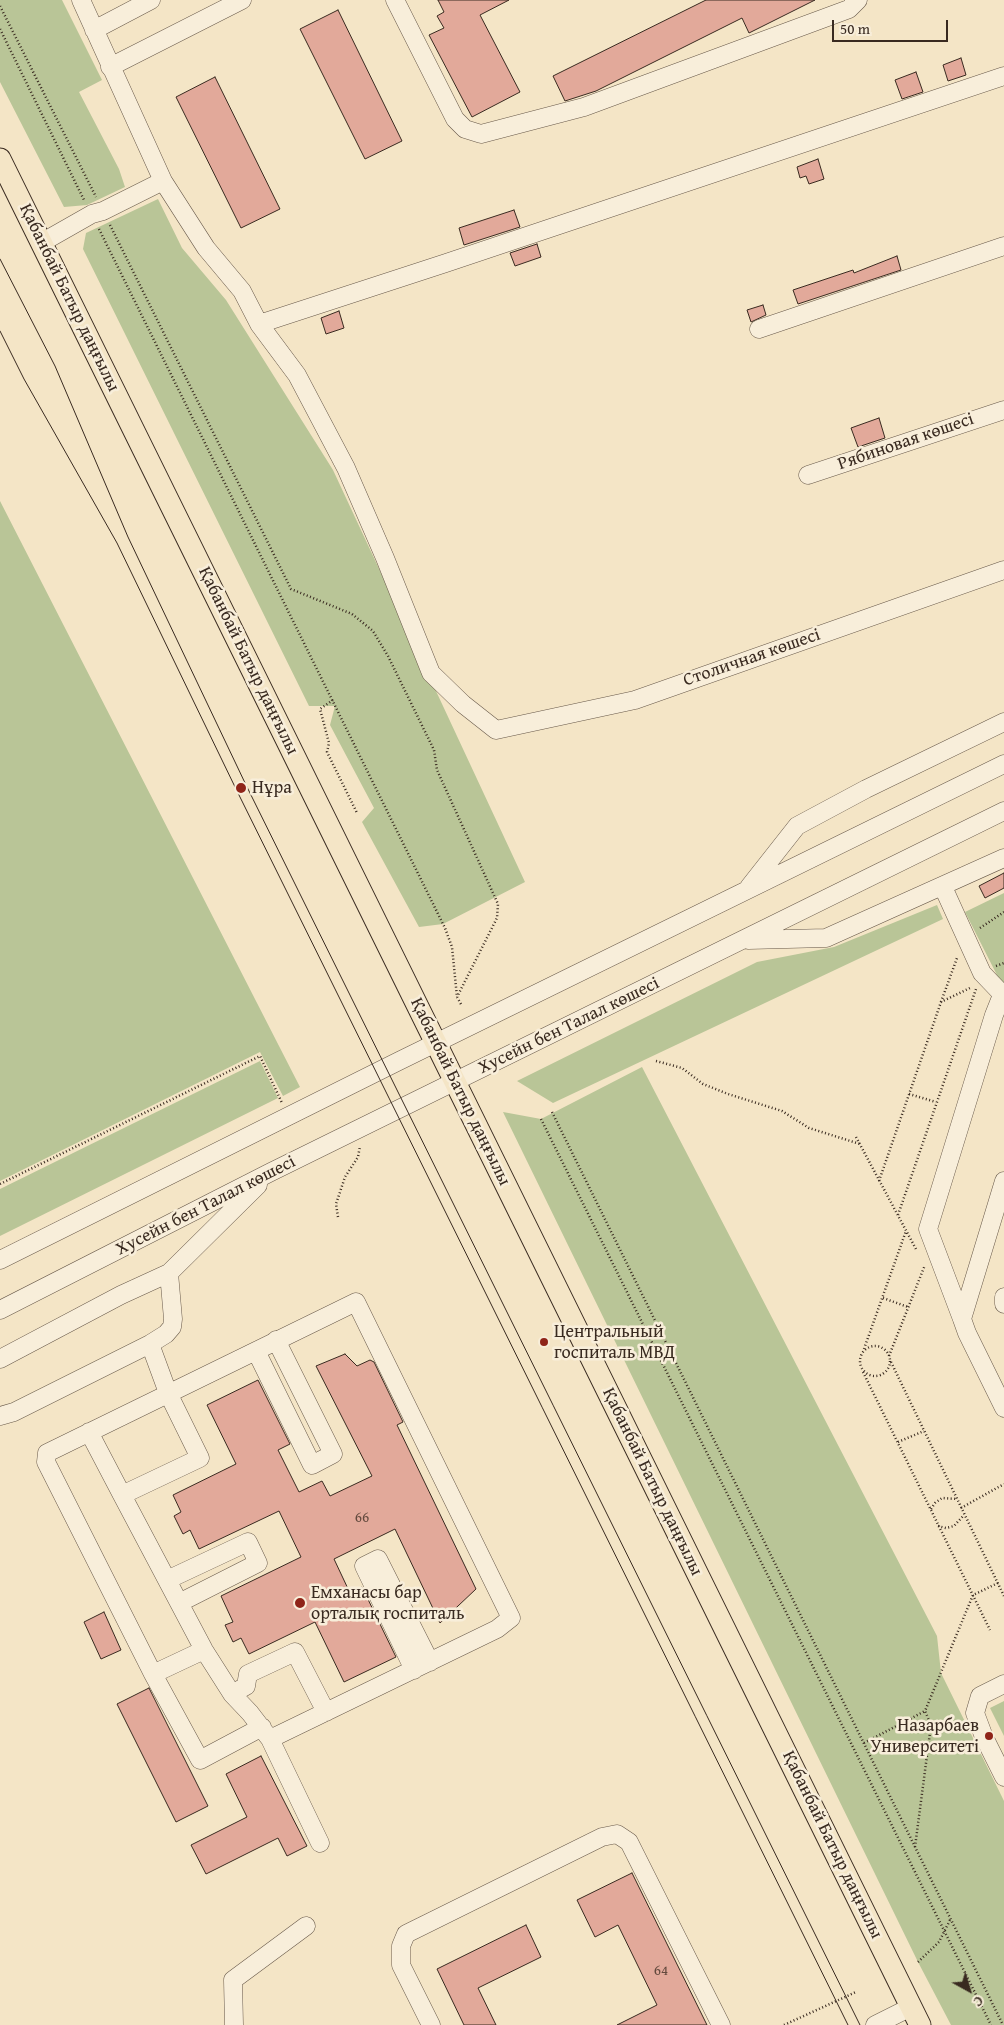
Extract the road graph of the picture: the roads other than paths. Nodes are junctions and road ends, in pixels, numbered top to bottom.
1 (81, 0) edge
2 (152, 0) edge
3 (242, 0) edge
4 (395, 0) edge
5 (858, 0) edge
6 (94, 30) junction
7 (110, 68) junction
8 (1004, 76) edge
9 (0, 160) edge
10 (163, 181) junction
11 (41, 243) junction
12 (1004, 246) edge
13 (259, 324) junction
14 (759, 329) dead end
15 (1004, 410) edge
16 (808, 475) dead end
17 (1004, 570) edge
18 (1004, 722) edge
19 (1004, 764) edge
20 (1004, 811) edge
21 (1004, 858) edge
22 (943, 887) junction
23 (746, 891) junction
24 (742, 940) junction
25 (1003, 996) edge
26 (437, 1043) junction
27 (455, 1082) junction
28 (271, 1172) junction
29 (1004, 1181) edge
30 (0, 1260) edge
31 (169, 1272) junction
32 (1004, 1297) edge
33 (1004, 1304) edge
34 (0, 1310) edge
35 (962, 1319) junction
36 (276, 1340) junction
37 (150, 1344) junction
38 (256, 1351) junction
39 (0, 1359) edge
40 (168, 1393) junction
41 (1004, 1408) edge
42 (0, 1416) edge
43 (89, 1432) junction
44 (122, 1495) junction
45 (166, 1580) junction
46 (179, 1603) junction
47 (204, 1650) junction
48 (430, 1662) junction
49 (414, 1670) junction
50 (153, 1674) junction
51 (1004, 1684) edge
52 (232, 1694) junction
53 (326, 1712) junction
54 (266, 1733) junction
55 (1004, 1777) edge
56 (320, 1843) dead end
57 (306, 1926) dead end
58 (915, 2016) edge
59 (234, 2025) edge
60 (431, 2025) edge
61 (721, 2025) edge
62 (875, 2025) edge

1 - 6 street
2 - 6 street
3 - 7 street
4 - 5 street
6 - 7 street
7 - 10 street
8 - 13 street
9 - 11 main road, Қабанбай Батыр даңғылы
10 - 11 street
10 - 13 street
11 - 26 main road, Қабанбай Батыр даңғылы
12 - 14 street
13 - 17 street, Столичная көшесі
15 - 16 street, Рябиновая көшесі
18 - 23 street
19 - 23 street
20 - 24 street, Хусейн бен Талал көшесі
21 - 22 street
22 - 24 street
22 - 25 street
23 - 26 street
24 - 27 street, Хусейн бен Талал көшесі
25 - 35 street
26 - 27 main road, Қабанбай Батыр даңғылы
26 - 30 street
27 - 28 street, Хусейн бен Талал көшесі
27 - 58 main road, Қабанбай Батыр даңғылы
28 - 31 street
28 - 34 street, Хусейн бен Талал көшесі
29 - 35 street
31 - 37 street
31 - 39 street
32 - 33 street
35 - 41 street
36 - 38 street
36 - 38 street
36 - 48 street
37 - 40 street
37 - 42 street
38 - 40 street
40 - 43 street
40 - 44 street
43 - 44 street
43 - 50 street
44 - 45 street
45 - 46 street
45 - 46 street
46 - 47 street
47 - 50 street
47 - 52 street
48 - 49 street
48 - 49 street
49 - 53 street
50 - 54 street
51 - 55 street
52 - 53 street
52 - 54 street
53 - 54 street
54 - 56 street
57 - 59 street
58 - 62 street
60 - 61 street

